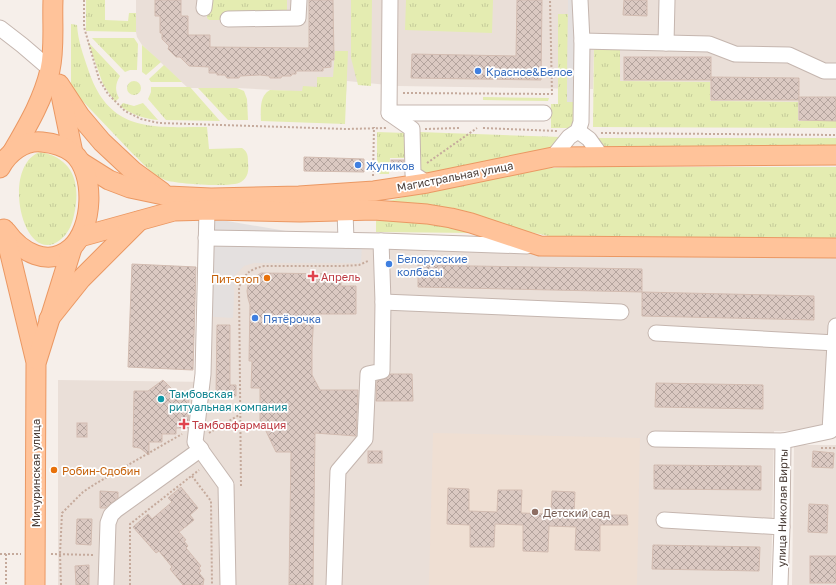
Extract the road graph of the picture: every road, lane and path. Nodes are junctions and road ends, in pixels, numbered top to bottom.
1 (53, 0) edge
2 (84, 0) edge
3 (299, 0) edge
4 (390, 0) edge
5 (550, 0) edge
6 (580, 0) edge
7 (667, 0) edge
8 (228, 19) dead end
9 (0, 28) edge
10 (582, 41) junction
11 (666, 43) junction
12 (54, 69) junction
13 (836, 71) edge
14 (389, 93) junction
15 (389, 113) junction
16 (544, 113) dead end
17 (374, 127) junction
18 (462, 128) dead end
19 (469, 128) dead end
20 (476, 128) dead end
21 (412, 129) junction
22 (578, 131) junction
23 (13, 151) junction
24 (836, 155) edge
25 (601, 156) junction
26 (553, 157) junction
27 (77, 158) junction
28 (0, 168) edge
29 (373, 176) dead end
30 (427, 183) junction
31 (168, 196) junction
32 (210, 206) junction
33 (345, 211) junction
34 (140, 220) junction
35 (1, 224) edge
36 (206, 238) junction
37 (346, 240) junction
38 (381, 241) junction
39 (76, 242) junction
40 (540, 246) junction
41 (836, 248) edge
42 (383, 302) junction
43 (621, 312) dead end
44 (49, 319) junction
45 (836, 326) edge
46 (656, 333) dead end
47 (835, 343) edge
48 (36, 362) junction
49 (239, 416) dead end
50 (833, 432) edge
51 (655, 439) dead end
52 (783, 442) junction
53 (198, 445) junction
54 (816, 448) dead end
55 (836, 448) edge
56 (210, 462) junction
57 (192, 476) junction
58 (664, 520) dead end
59 (782, 527) junction
60 (6, 554) dead end
61 (60, 554) junction
62 (106, 555) junction
63 (6, 585) edge
64 (35, 585) edge
65 (61, 585) edge
66 (106, 585) edge
67 (130, 585) edge
68 (212, 585) edge
69 (228, 585) edge
70 (334, 585) edge
71 (780, 585) edge

1 - 12 main road
2 - 17 path
3 - 8 street
4 - 14 street
5 - 14 path
6 - 10 street
7 - 11 street
9 - 12 street
10 - 11 street
10 - 22 street
11 - 13 street
12 - 23 main road
12 - 27 main road
12 - 31 main road
14 - 15 street
15 - 16 street
15 - 21 street
17 - 21 path
17 - 29 path
18 - 21 path
19 - 20 path
21 - 30 street
22 - 25 street
22 - 26 street
23 - 27 main road, Магистральная улица
23 - 28 main road
24 - 25 main road, Магистральная улица
25 - 26 main road, Магистральная улица
26 - 30 main road, Магистральная улица
27 - 31 main road, Магистральная улица
27 - 39 main road, Мичуринская улица
30 - 32 main road, Магистральная улица
31 - 32 main road, Магистральная улица
32 - 33 main road
32 - 34 main road, Магистральная улица
32 - 36 street
33 - 37 street
33 - 40 main road
34 - 39 main road, Магистральная улица
34 - 44 main road
35 - 39 main road, Магистральная улица
35 - 48 main road, Мичуринская улица
36 - 37 street
36 - 53 street
37 - 38 street
38 - 40 street
38 - 42 street
39 - 44 main road, Мичуринская улица
40 - 41 main road
42 - 43 street
42 - 70 street
44 - 48 main road, Мичуринская улица
45 - 47 street, улица Николая Вирты
46 - 47 street
47 - 50 street, улица Николая Вирты
48 - 64 main road, Мичуринская улица
49 - 53 path
50 - 52 street, улица Николая Вирты
51 - 52 street
52 - 59 street, улица Николая Вирты
53 - 56 street
53 - 61 path
53 - 62 street
54 - 55 path
56 - 57 path
56 - 69 street
57 - 67 path
57 - 68 path
58 - 59 street
59 - 71 street, улица Николая Вирты
60 - 63 path
61 - 62 path
61 - 65 path
62 - 66 street

